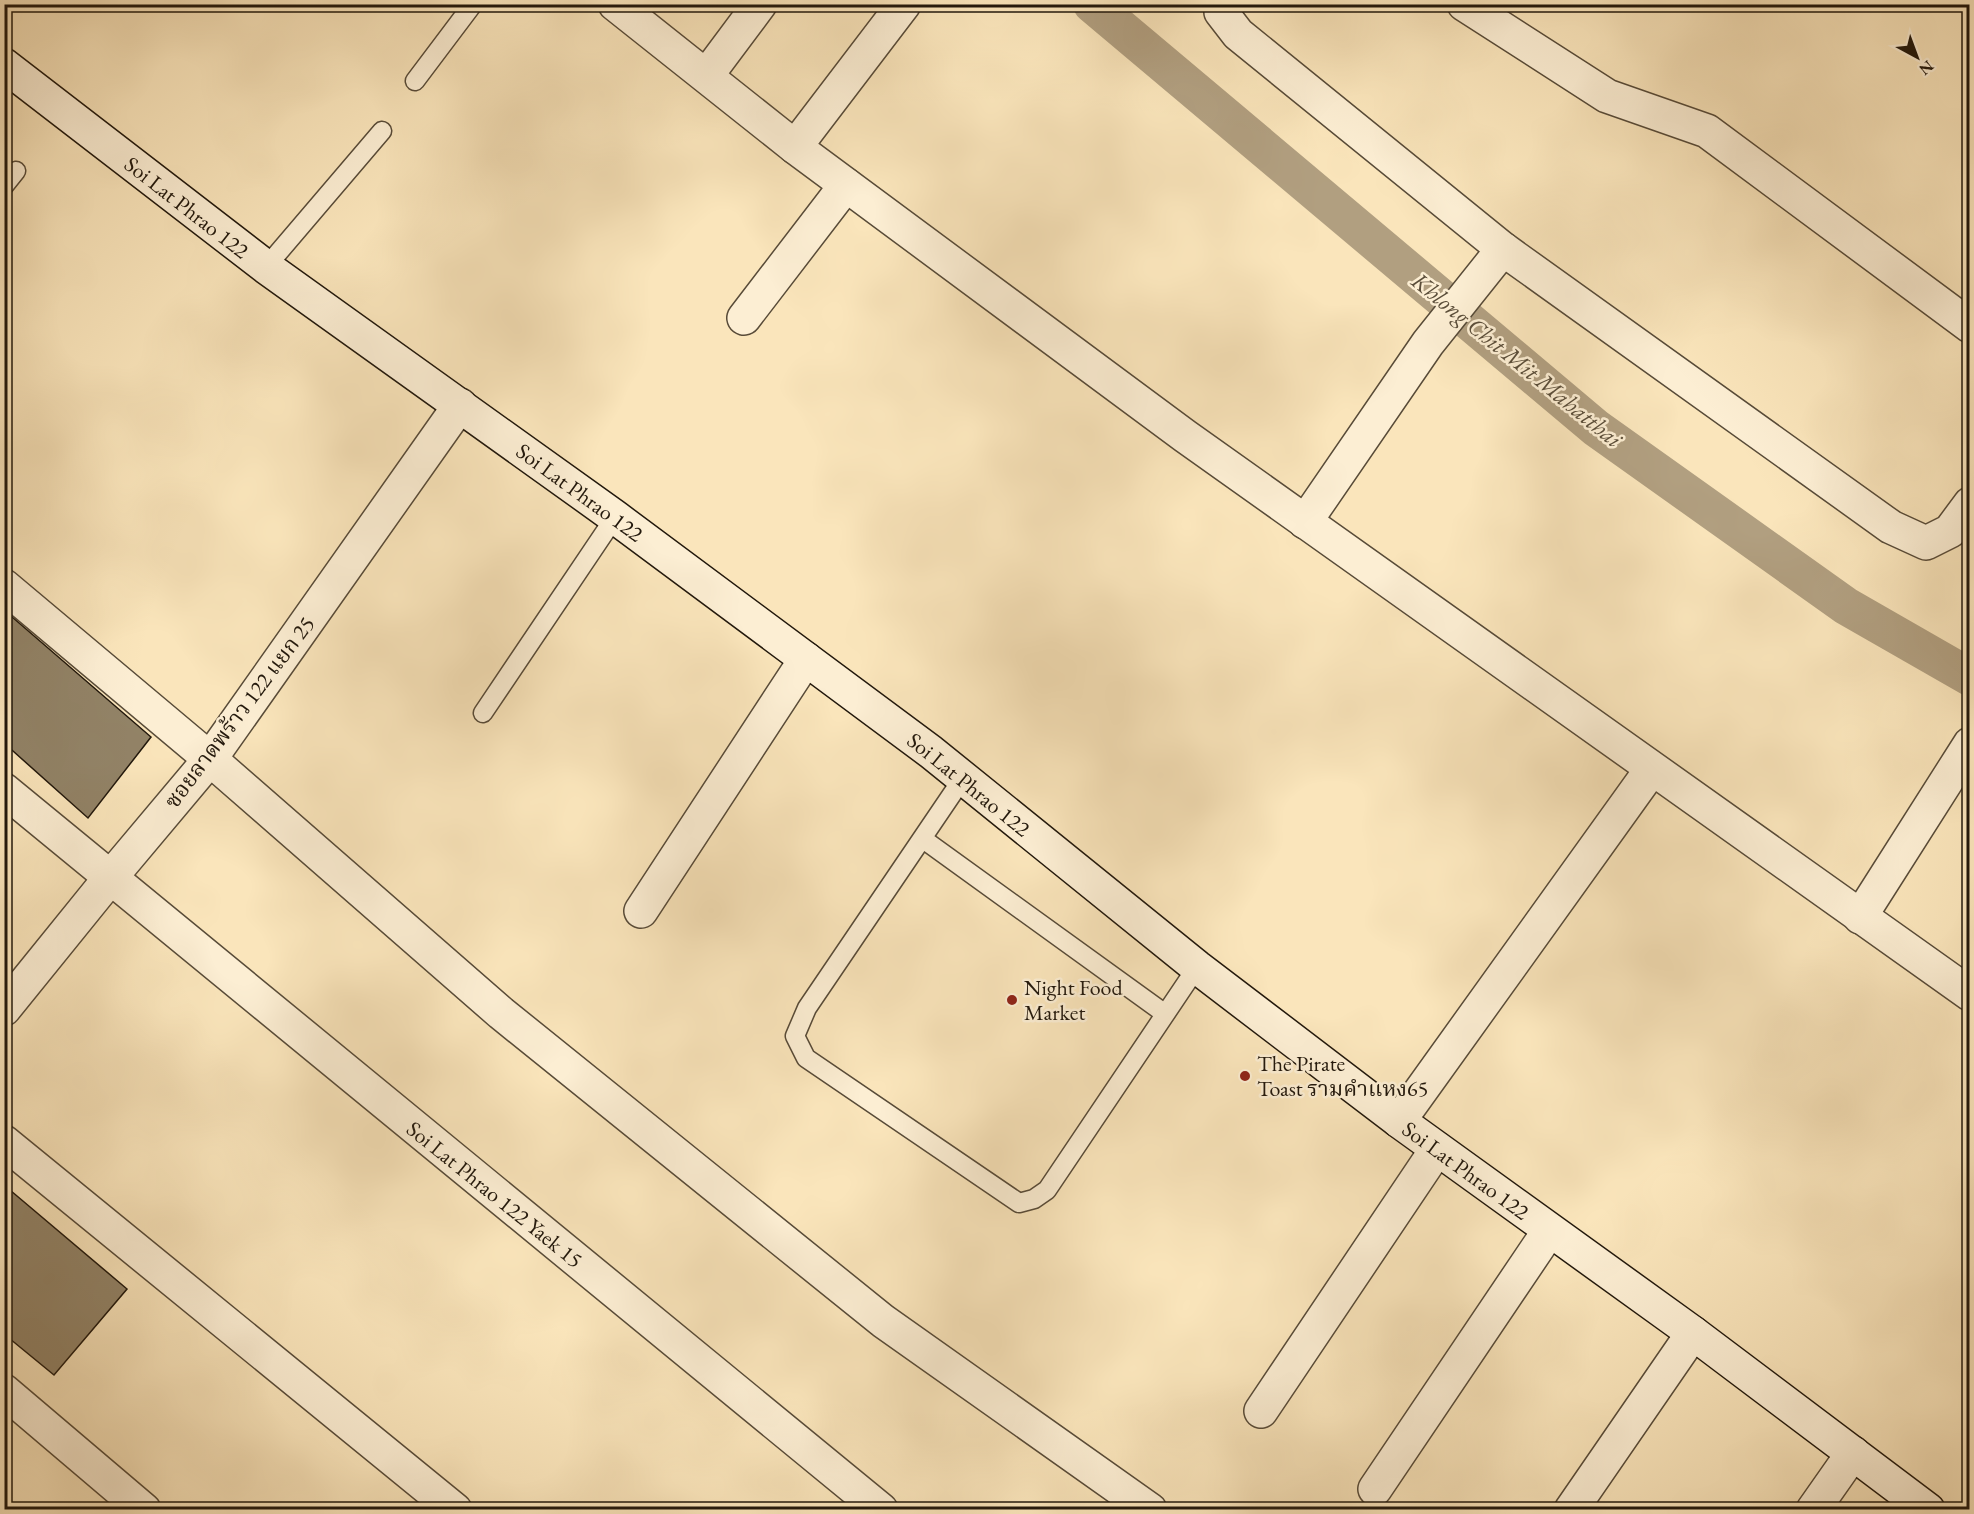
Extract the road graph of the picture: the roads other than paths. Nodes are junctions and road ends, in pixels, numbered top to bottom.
1 (473, 4) edge
2 (760, 4) edge
3 (904, 4) edge
4 (1221, 4) edge
5 (1464, 4) edge
6 (618, 6) edge
7 (4, 65) edge
8 (707, 75) junction
9 (415, 81) dead end
10 (382, 130) dead end
11 (795, 147) junction
12 (16, 171) dead end
13 (846, 185) junction
14 (4, 186) edge
15 (1503, 249) junction
16 (266, 267) junction
17 (744, 318) dead end
18 (1970, 326) edge
19 (460, 405) junction
20 (1970, 504) edge
21 (615, 517) junction
22 (1305, 522) junction
23 (4, 586) edge
24 (806, 659) junction
25 (483, 713) dead end
26 (1970, 744) edge
27 (210, 759) junction
28 (1652, 770) junction
29 (963, 778) junction
30 (4, 790) edge
31 (923, 839) junction
32 (110, 878) junction
33 (641, 911) dead end
34 (1860, 917) junction
35 (1197, 968) junction
36 (1970, 994) edge
37 (4, 1009) edge
38 (1164, 1013) junction
39 (1399, 1121) junction
40 (4, 1142) edge
41 (1437, 1149) junction
42 (1549, 1231) junction
43 (1693, 1334) junction
44 (4, 1391) edge
45 (1261, 1411) dead end
46 (1852, 1453) junction
47 (1375, 1489) dead end
48 (144, 1509) edge
49 (455, 1509) edge
50 (881, 1509) edge
51 (1150, 1509) edge
52 (1571, 1509) edge
53 (1813, 1509) edge
54 (1928, 1509) edge

1 - 9 lane
2 - 8 street
3 - 11 street
4 - 15 street
5 - 18 street
6 - 8 street
7 - 16 street, Soi Lat Phrao 122
8 - 11 street
10 - 16 lane
11 - 13 street
12 - 14 lane
13 - 17 street
13 - 22 street
15 - 20 street
15 - 22 street
16 - 19 street, Soi Lat Phrao 122
19 - 21 street, Soi Lat Phrao 122
19 - 27 street, ซอยลาดพร้าว 122 แยก 25
21 - 24 street, Soi Lat Phrao 122
21 - 25 lane
22 - 28 street
23 - 27 street
24 - 29 street, Soi Lat Phrao 122
24 - 33 street
26 - 34 street
27 - 32 street, ซอยลาดพร้าว 122 แยก 25
27 - 51 street
28 - 34 street
28 - 39 street
29 - 31 lane
29 - 35 street, Soi Lat Phrao 122
30 - 32 street, Soi Lat Phrao 122 Yaek 15
31 - 38 lane
31 - 38 lane
32 - 37 street, ซอยลาดพร้าว 122 แยก 25
32 - 50 street, Soi Lat Phrao 122 Yaek 15
34 - 36 street
35 - 38 lane
35 - 39 street, Soi Lat Phrao 122
39 - 41 street, Soi Lat Phrao 122
40 - 49 street
41 - 42 street, Soi Lat Phrao 122
41 - 45 street
42 - 43 street, Soi Lat Phrao 122
42 - 47 street
43 - 46 street, Soi Lat Phrao 122
43 - 52 street
44 - 48 street
46 - 53 street
46 - 54 street, Soi Lat Phrao 122

